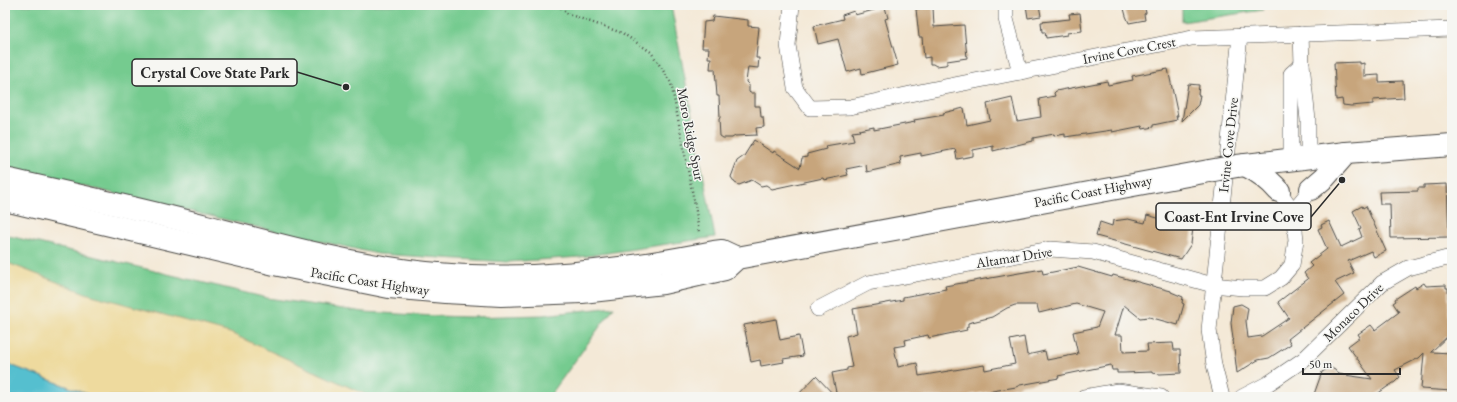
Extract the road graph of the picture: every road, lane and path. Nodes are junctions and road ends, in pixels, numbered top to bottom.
1 (558, 5) edge
2 (792, 5) edge
3 (1006, 5) edge
4 (1452, 30) edge
5 (1301, 34) junction
6 (1240, 36) junction
7 (1302, 64) junction
8 (1020, 72) junction
9 (1452, 145) edge
10 (1346, 153) junction
11 (1300, 159) junction
12 (1241, 166) junction
13 (5, 179) edge
14 (1311, 189) joint
15 (1279, 191) joint
16 (5, 200) edge
17 (1293, 211) junction
18 (699, 234) dead end
19 (737, 258) junction
20 (1452, 258) edge
21 (1213, 285) junction
22 (818, 309) dead end
23 (1084, 397) edge
24 (1161, 397) edge
25 (1222, 397) edge
26 (1242, 397) edge

1 - 18 path, Moro Ridge Spur
2 - 8 street, Irvine Cove Crest
3 - 8 street
4 - 5 street, Irvine Cove Crest
5 - 6 street, Irvine Cove Crest
5 - 7 street
6 - 8 street, Irvine Cove Crest
6 - 21 street, Irvine Cove Drive
7 - 11 street
7 - 11 street
9 - 10 highway, Pacific Coast Highway
10 - 11 highway, Pacific Coast Highway
10 - 14 highway
11 - 12 highway, Pacific Coast Highway
12 - 15 highway
12 - 19 highway, Pacific Coast Highway, bridge
13 - 19 highway, Pacific Coast Highway
14 - 17 street
15 - 17 street
16 - 19 highway, Pacific Coast Highway
17 - 21 street, Altamar Drive
20 - 26 street, Monaco Drive
21 - 22 street, Altamar Drive
21 - 25 street, Irvine Cove Drive
23 - 24 street

